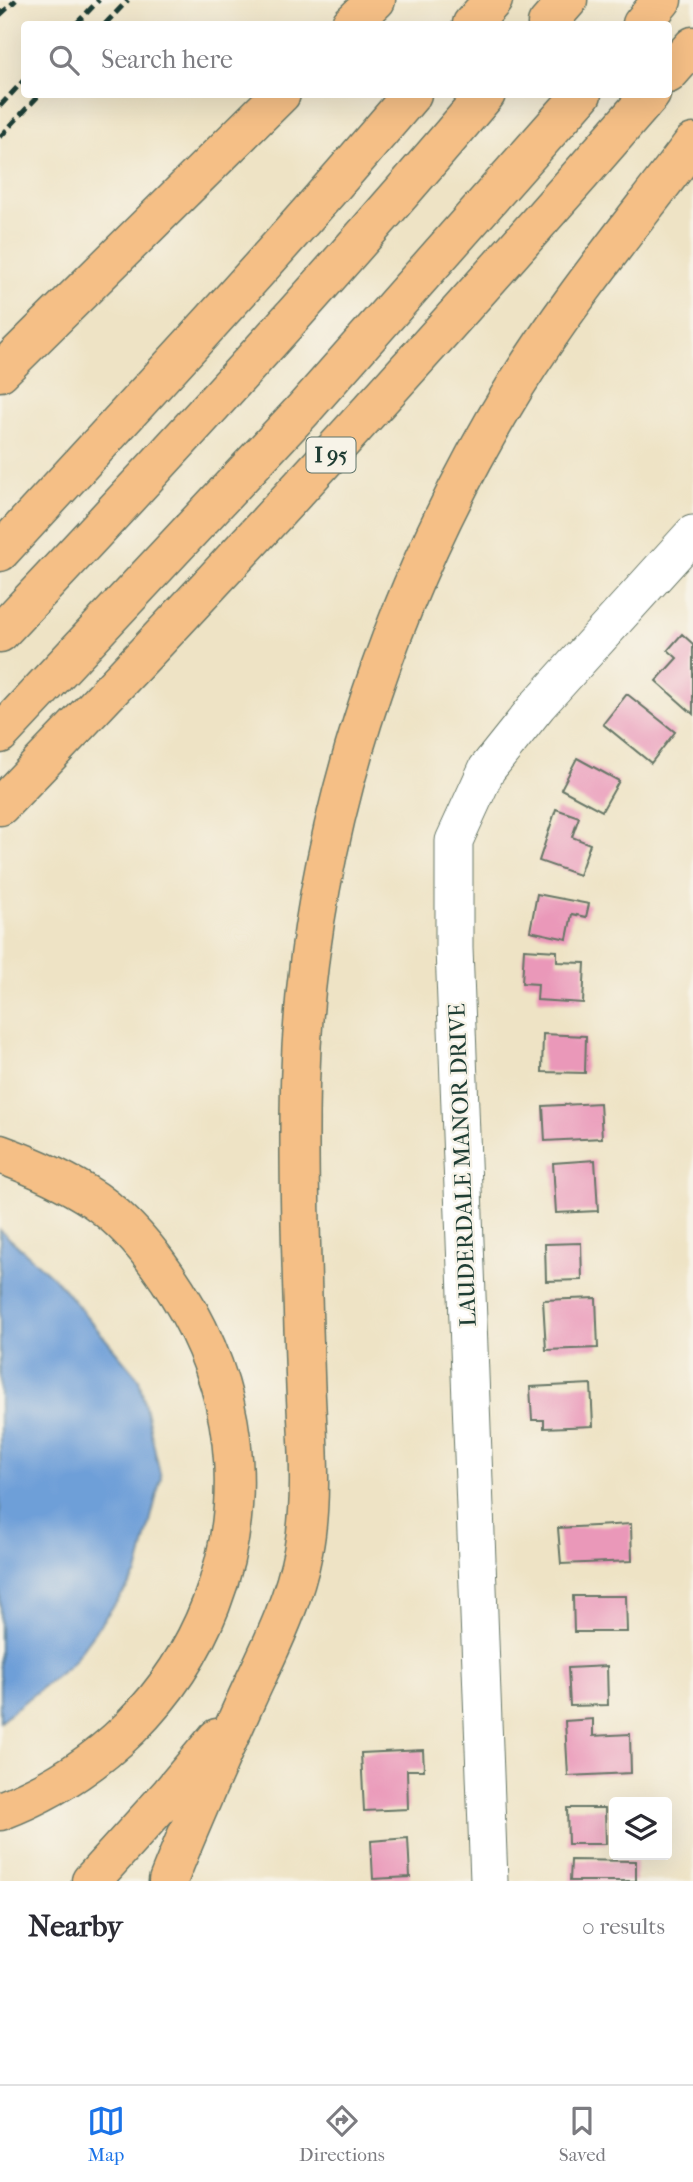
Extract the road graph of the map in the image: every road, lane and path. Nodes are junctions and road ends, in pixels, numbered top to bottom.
1 (376, 0) edge
2 (493, 0) edge
3 (568, 0) edge
4 (662, 0) edge
5 (354, 21) edge
6 (475, 21) edge
7 (550, 21) edge
8 (644, 21) edge
9 (693, 46) edge
10 (672, 70) edge
11 (277, 98) edge
12 (409, 98) edge
13 (483, 98) edge
14 (578, 98) edge
15 (648, 98) edge
16 (693, 143) edge
17 (0, 372) edge
18 (693, 534) edge
19 (0, 552) edge
20 (0, 633) edge
21 (0, 734) edge
22 (0, 806) edge
23 (0, 1154) edge
24 (247, 1699) junction
25 (0, 1811) edge
26 (91, 1881) edge
27 (168, 1881) edge
28 (488, 1881) edge

1 - 5 highway
2 - 6 highway
3 - 7 highway
4 - 8 highway
9 - 10 highway
11 - 17 highway
12 - 19 highway
13 - 20 highway
14 - 21 highway
15 - 22 highway, I 95
16 - 24 highway
18 - 28 street, LAUDERDALE MANOR DRIVE
23 - 25 highway
24 - 26 highway
24 - 27 highway

